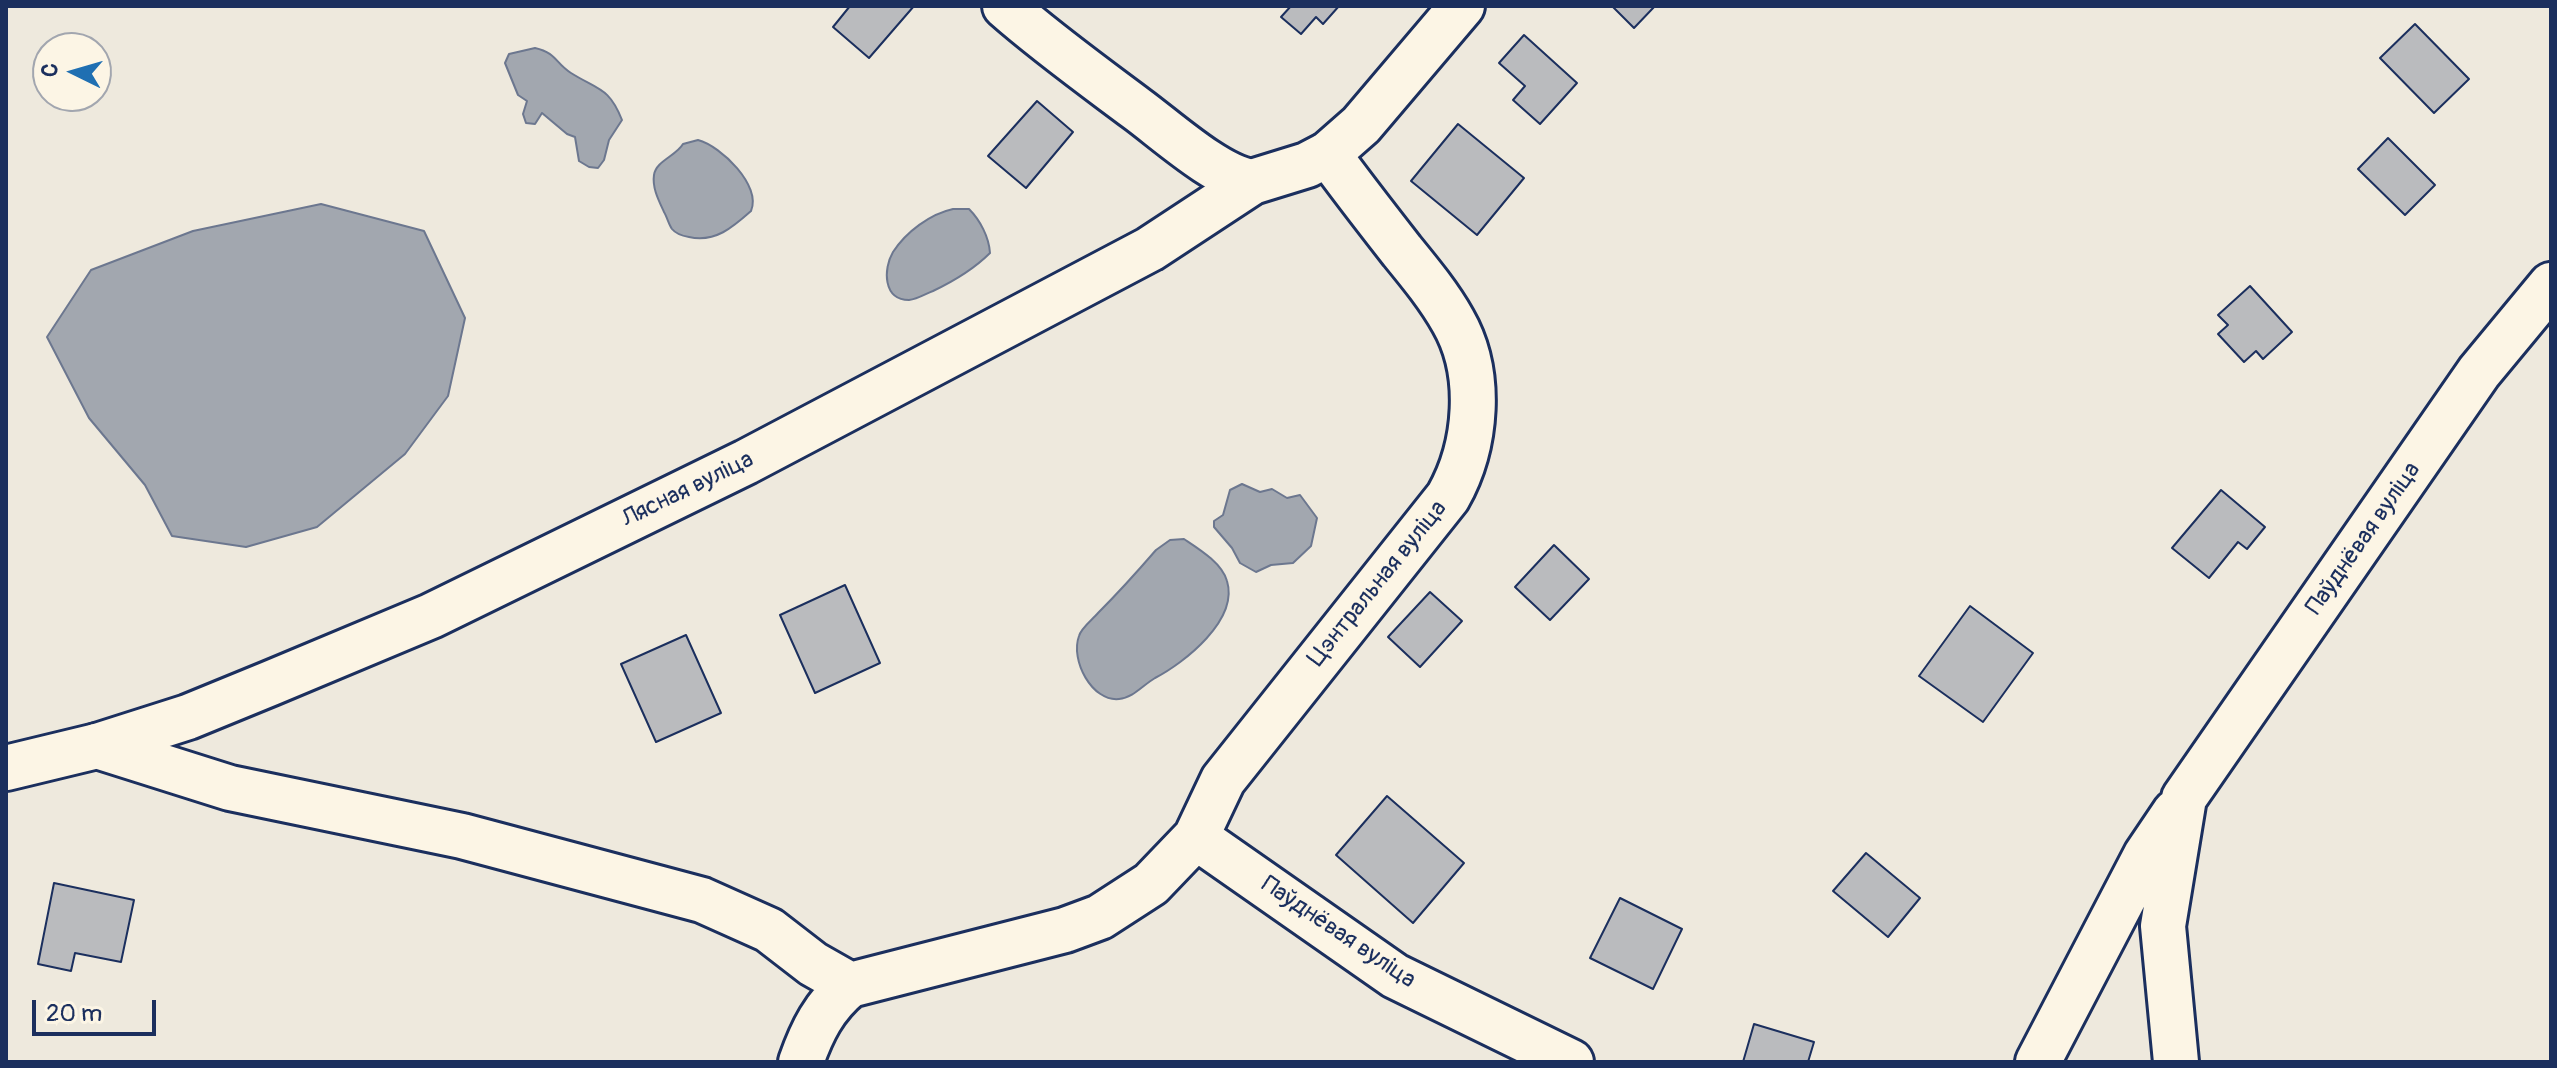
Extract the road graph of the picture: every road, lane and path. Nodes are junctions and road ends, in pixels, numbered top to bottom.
1 (1005, 6) edge
2 (1462, 6) edge
3 (1328, 154) junction
4 (1252, 182) junction
5 (2551, 285) edge
6 (97, 746) junction
7 (6, 768) edge
8 (2184, 798) junction
9 (1196, 837) junction
10 (850, 985) junction
11 (801, 1062) edge
12 (1571, 1062) edge
13 (2038, 1062) edge
14 (2176, 1062) edge

1 - 4 street
2 - 3 street
3 - 4 street
3 - 9 street, Цэнтральная вуліца
4 - 6 street, Лясная вуліца
5 - 8 street, Паўднёвая вуліца
6 - 7 street, Лясная вуліца
6 - 10 street
8 - 13 street, Паўднёвая вуліца
8 - 14 street, Паўднёвая вуліца
9 - 10 street, Цэнтральная вуліца
9 - 12 street, Паўднёвая вуліца
10 - 11 street

